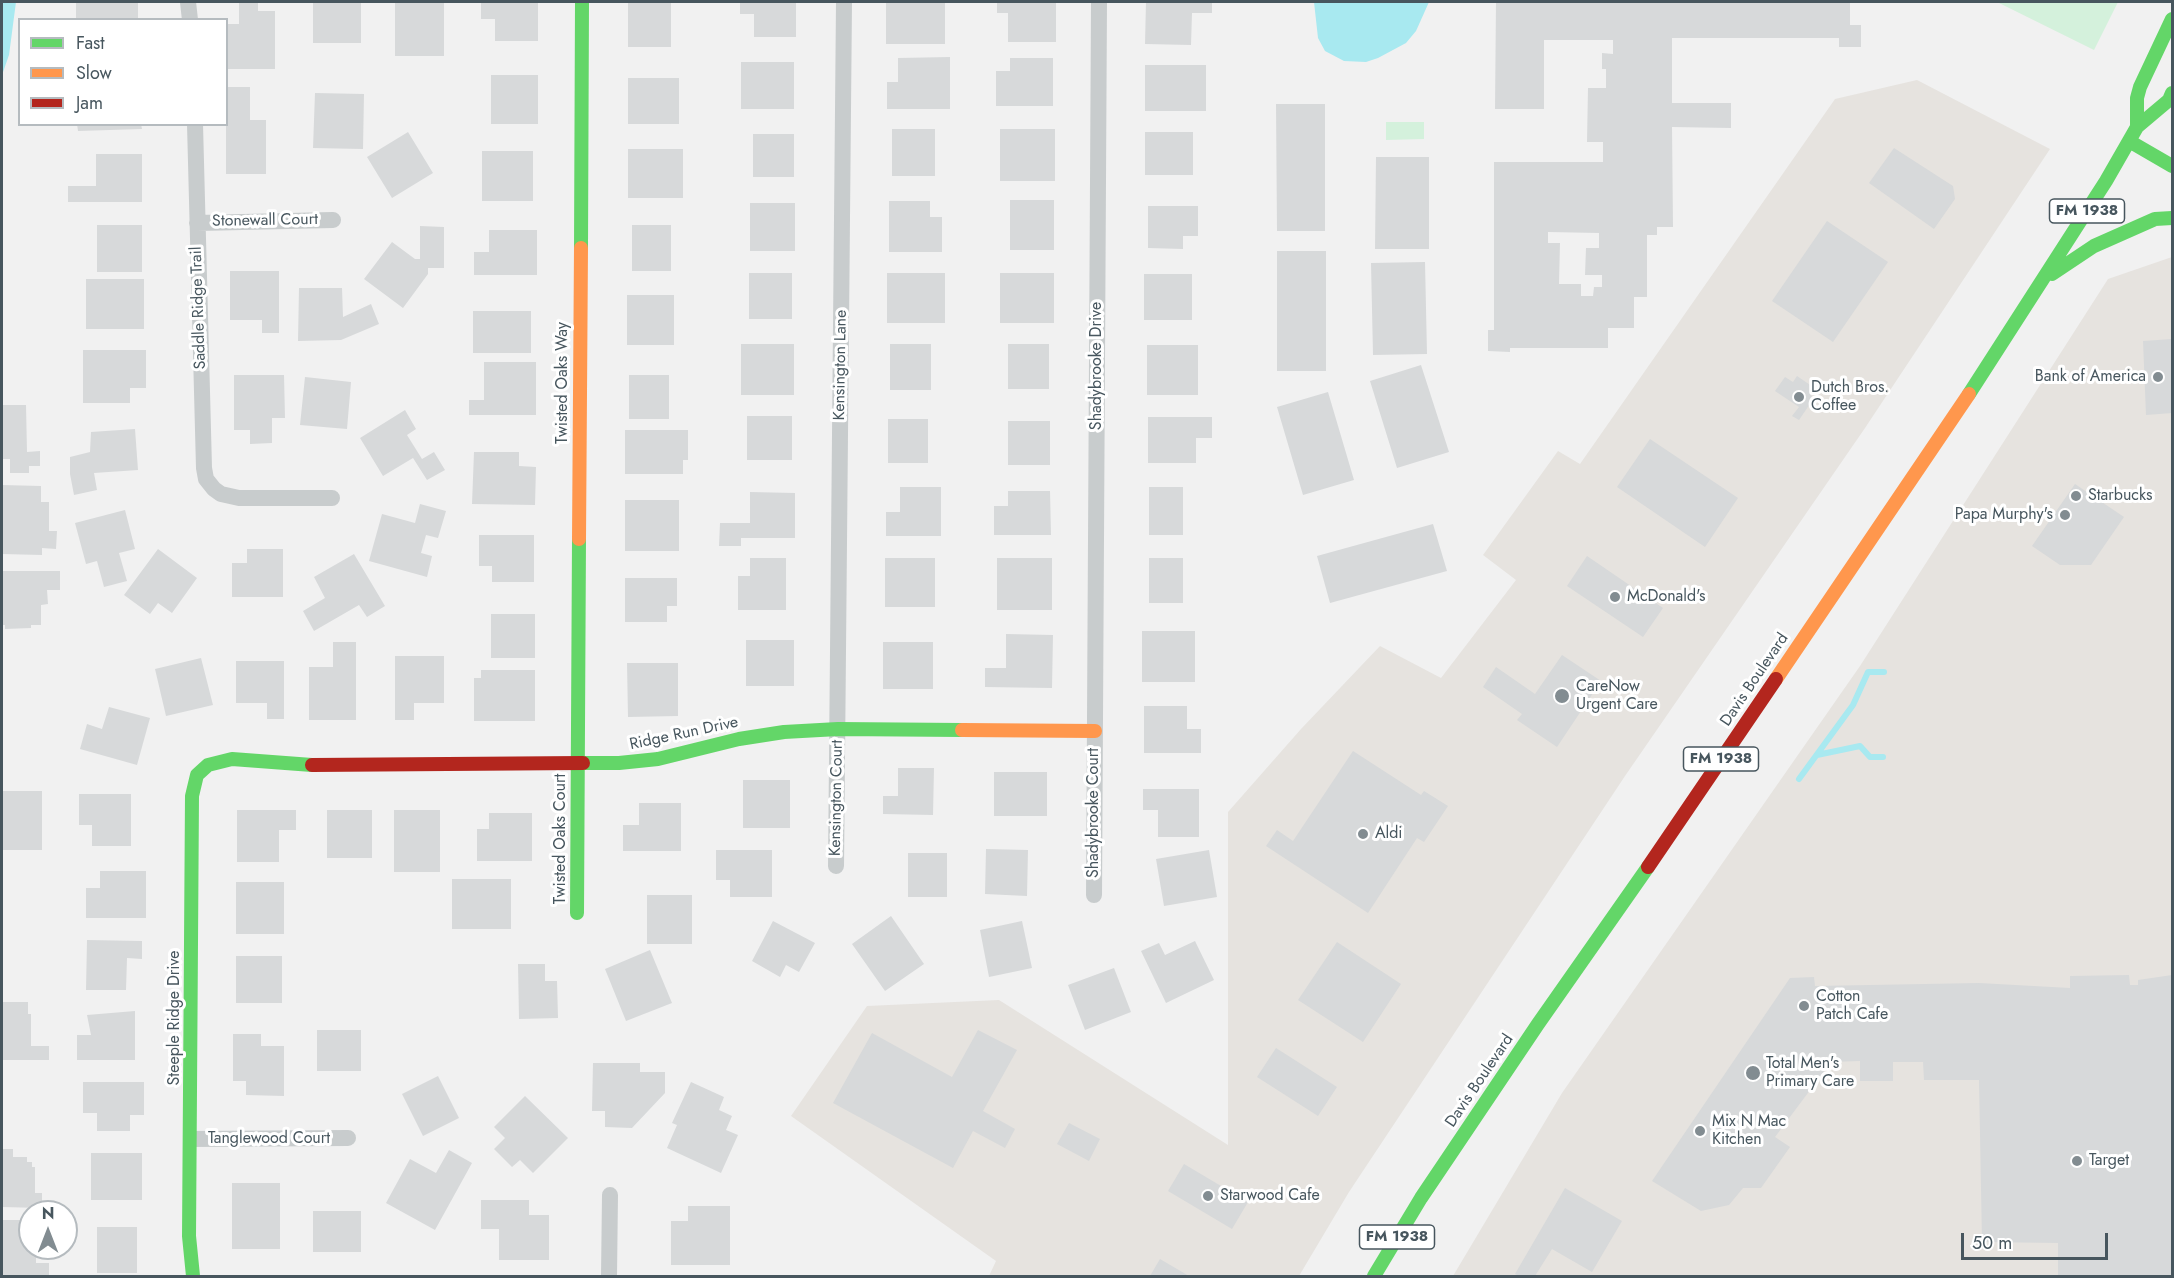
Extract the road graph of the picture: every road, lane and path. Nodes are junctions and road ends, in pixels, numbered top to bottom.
1 (188, 2) edge
2 (582, 2) edge
3 (844, 2) edge
4 (1099, 2) edge
5 (190, 18) edge
6 (2172, 19) edge
7 (2172, 93) edge
8 (195, 126) edge
9 (2137, 127) junction
10 (2129, 141) junction
11 (2172, 166) edge
12 (2172, 218) edge
13 (333, 220) dead end
14 (197, 223) junction
15 (2044, 279) junction
16 (332, 498) dead end
17 (838, 729) junction
18 (1095, 730) junction
19 (577, 764) junction
20 (208, 765) joint
21 (836, 866) dead end
22 (1094, 895) dead end
23 (577, 913) dead end
24 (348, 1138) dead end
25 (191, 1139) junction
26 (610, 1195) dead end
27 (193, 1276) edge
28 (609, 1276) edge
29 (1374, 1276) edge

1 - 5 street
2 - 19 street, Twisted Oaks Way
3 - 17 street, Kensington Lane
4 - 18 street, Shadybrooke Drive
6 - 9 street, Davis Boulevard / FM 1938
7 - 9 street, Davis Boulevard / FM 1938
8 - 14 street, Saddle Ridge Trail
9 - 10 street, Davis Boulevard / FM 1938
10 - 11 street
10 - 15 street, Davis Boulevard / FM 1938
12 - 15 street
13 - 14 street, Stonewall Court
14 - 16 street, Saddle Ridge Trail
15 - 29 street, Davis Boulevard / FM 1938
17 - 18 street, Ridge Run Drive
17 - 19 street, Ridge Run Drive
17 - 21 street, Kensington Court
18 - 22 street, Shadybrooke Court
19 - 20 street, Ridge Run Drive
19 - 23 street, Twisted Oaks Court
20 - 25 street, Steeple Ridge Drive
24 - 25 street, Tanglewood Court
25 - 27 street, Steeple Ridge Drive
26 - 28 street

